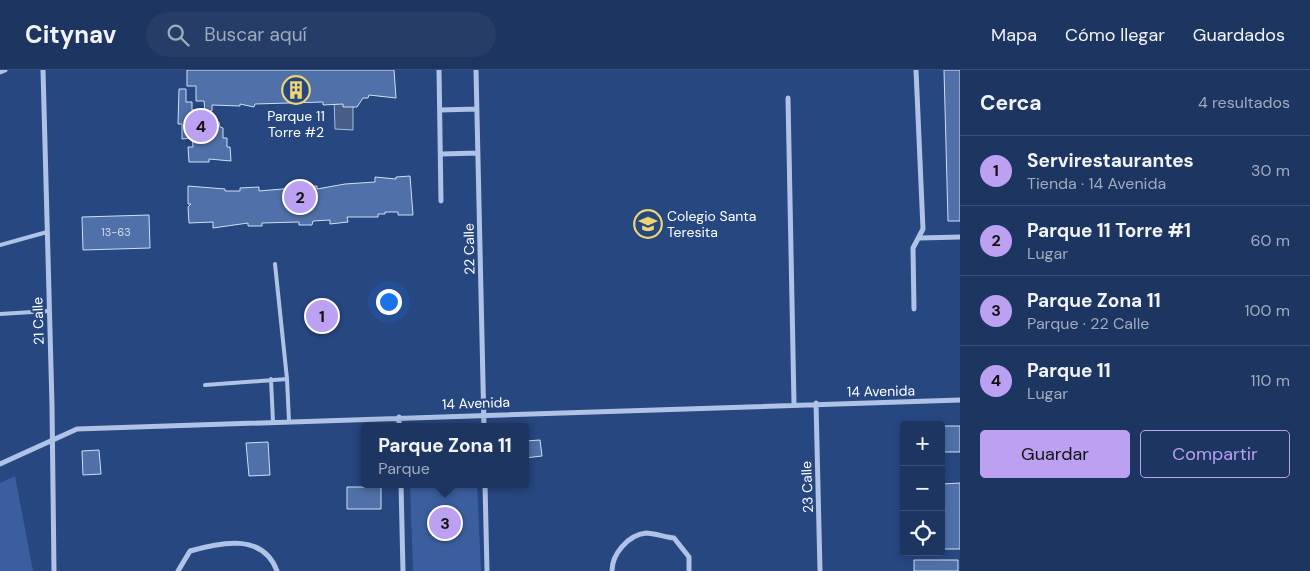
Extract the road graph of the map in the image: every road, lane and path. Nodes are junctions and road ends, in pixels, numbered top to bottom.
1 (5, 70) edge
2 (42, 70) edge
3 (439, 70) edge
4 (476, 70) edge
5 (916, 70) edge
6 (0, 72) edge
7 (788, 98) dead end
8 (477, 109) junction
9 (440, 110) junction
10 (478, 153) junction
11 (441, 154) junction
12 (441, 201) dead end
13 (47, 232) junction
14 (960, 237) edge
15 (920, 238) junction
16 (0, 246) edge
17 (275, 264) dead end
18 (914, 309) dead end
19 (49, 311) junction
20 (0, 314) edge
21 (271, 379) junction
22 (287, 379) junction
23 (205, 385) dead end
24 (960, 400) edge
25 (816, 403) junction
26 (794, 404) junction
27 (484, 414) junction
28 (399, 417) junction
29 (289, 421) junction
30 (273, 422) junction
31 (399, 423) edge
32 (484, 423) edge
33 (51, 440) junction
34 (0, 464) edge
35 (401, 488) edge
36 (485, 488) edge
37 (178, 570) edge
38 (54, 571) edge
39 (277, 571) edge
40 (403, 571) edge
41 (487, 571) edge
42 (612, 571) edge
43 (689, 571) edge
44 (820, 571) edge

1 - 6 street
2 - 13 street, 21 Calle
3 - 9 street
4 - 8 street, 22 Calle
5 - 15 street
7 - 26 street
8 - 9 street
8 - 10 street, 22 Calle
9 - 11 street
10 - 11 street
10 - 27 street, 22 Calle
11 - 12 street
13 - 16 lane
13 - 19 street, 21 Calle
14 - 15 street
15 - 18 street
17 - 22 lane
19 - 20 lane
19 - 33 street, 21 Calle
21 - 22 lane
21 - 23 lane
21 - 30 lane
22 - 29 lane
24 - 25 street, 14 Avenida
25 - 26 street, 14 Avenida
25 - 44 street, 23 Calle
26 - 27 street, 14 Avenida
27 - 28 street, 14 Avenida
27 - 32 street, 22 Calle
28 - 29 street, 14 Avenida
28 - 31 street
29 - 30 street, 14 Avenida
30 - 33 street, 14 Avenida
33 - 34 street, 14 Avenida
33 - 38 street, 21 Calle
35 - 40 street
36 - 41 street
37 - 39 street
42 - 43 street

